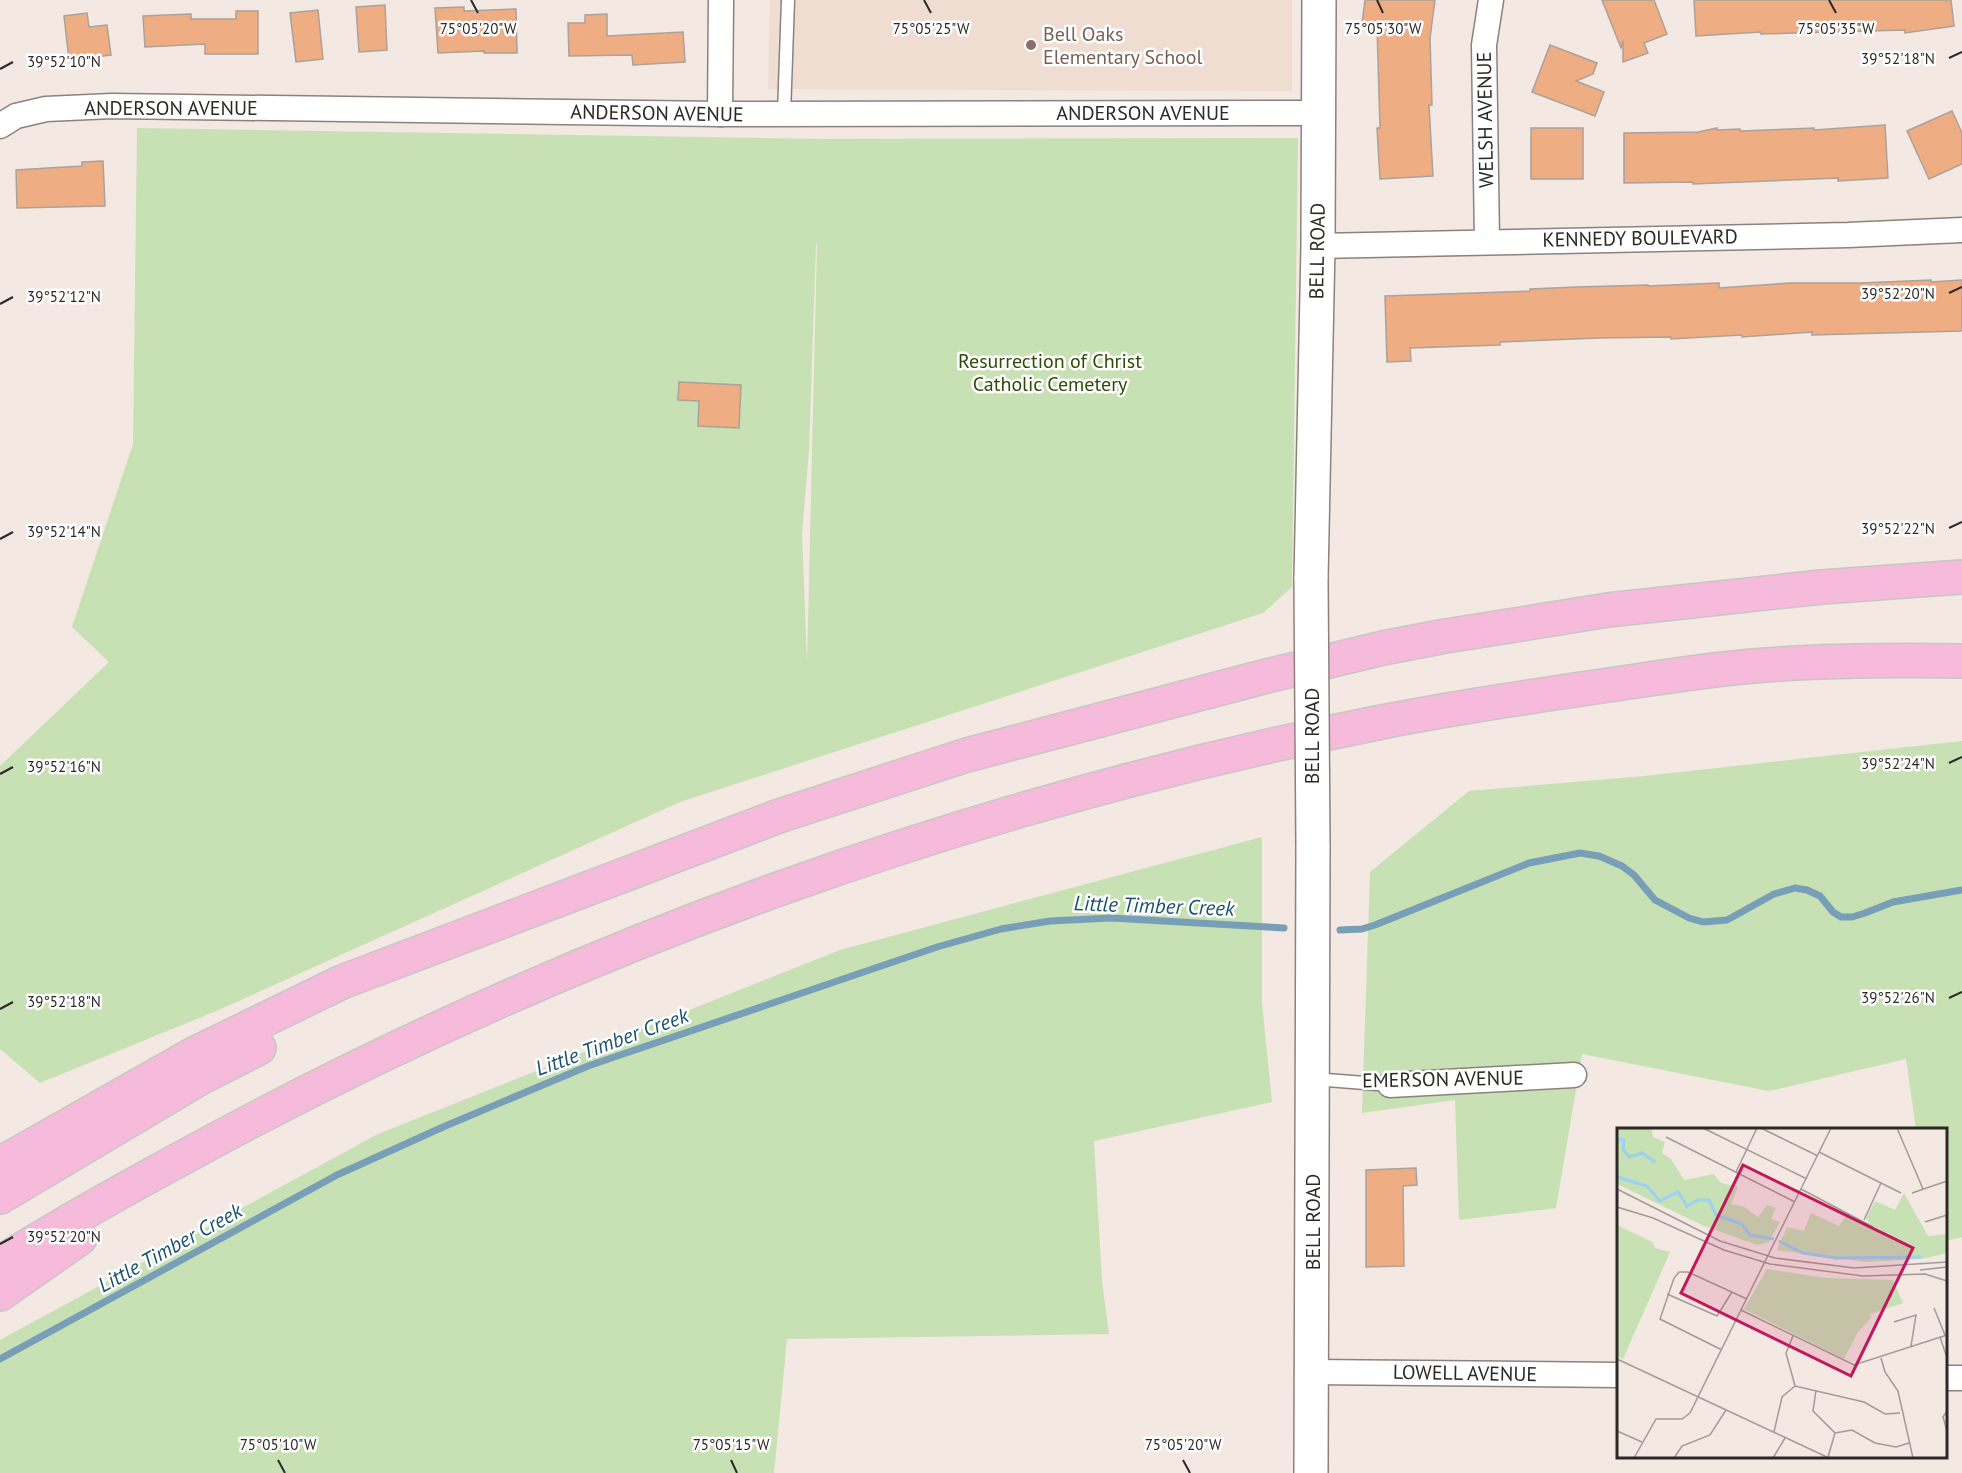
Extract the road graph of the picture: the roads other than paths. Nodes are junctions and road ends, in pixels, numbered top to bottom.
1 (721, 0) edge
2 (788, 0) edge
3 (1319, 0) edge
4 (1491, 0) edge
5 (1318, 113) junction
6 (720, 114) junction
7 (784, 114) junction
8 (0, 126) edge
9 (1962, 230) edge
10 (1487, 241) junction
11 (1318, 246) junction
12 (1962, 577) edge
13 (1962, 661) edge
14 (565, 897) junction
15 (1574, 1075) dead end
16 (1313, 1078) junction
17 (1390, 1085) joint
18 (239, 1127) junction
19 (0, 1164) edge
20 (0, 1197) edge
21 (0, 1263) edge
22 (0, 1294) edge
23 (1312, 1372) junction
24 (1617, 1375) edge
25 (1311, 1473) edge

1 - 6 street
2 - 7 lane
3 - 5 street, BELL ROAD
4 - 10 street, WELSH AVENUE
5 - 7 street, ANDERSON AVENUE
5 - 11 street, BELL ROAD
6 - 7 street, ANDERSON AVENUE
6 - 8 street, ANDERSON AVENUE
9 - 10 street, KENNEDY BOULEVARD
10 - 11 street, KENNEDY BOULEVARD
11 - 16 street, BELL ROAD, bridge
12 - 14 highway
13 - 18 highway
14 - 19 highway
14 - 20 highway
15 - 17 street, EMERSON AVENUE
16 - 17 lane, EMERSON AVENUE
16 - 23 street, BELL ROAD
18 - 21 highway
18 - 22 highway
23 - 24 street, LOWELL AVENUE
23 - 25 street, BELL ROAD

